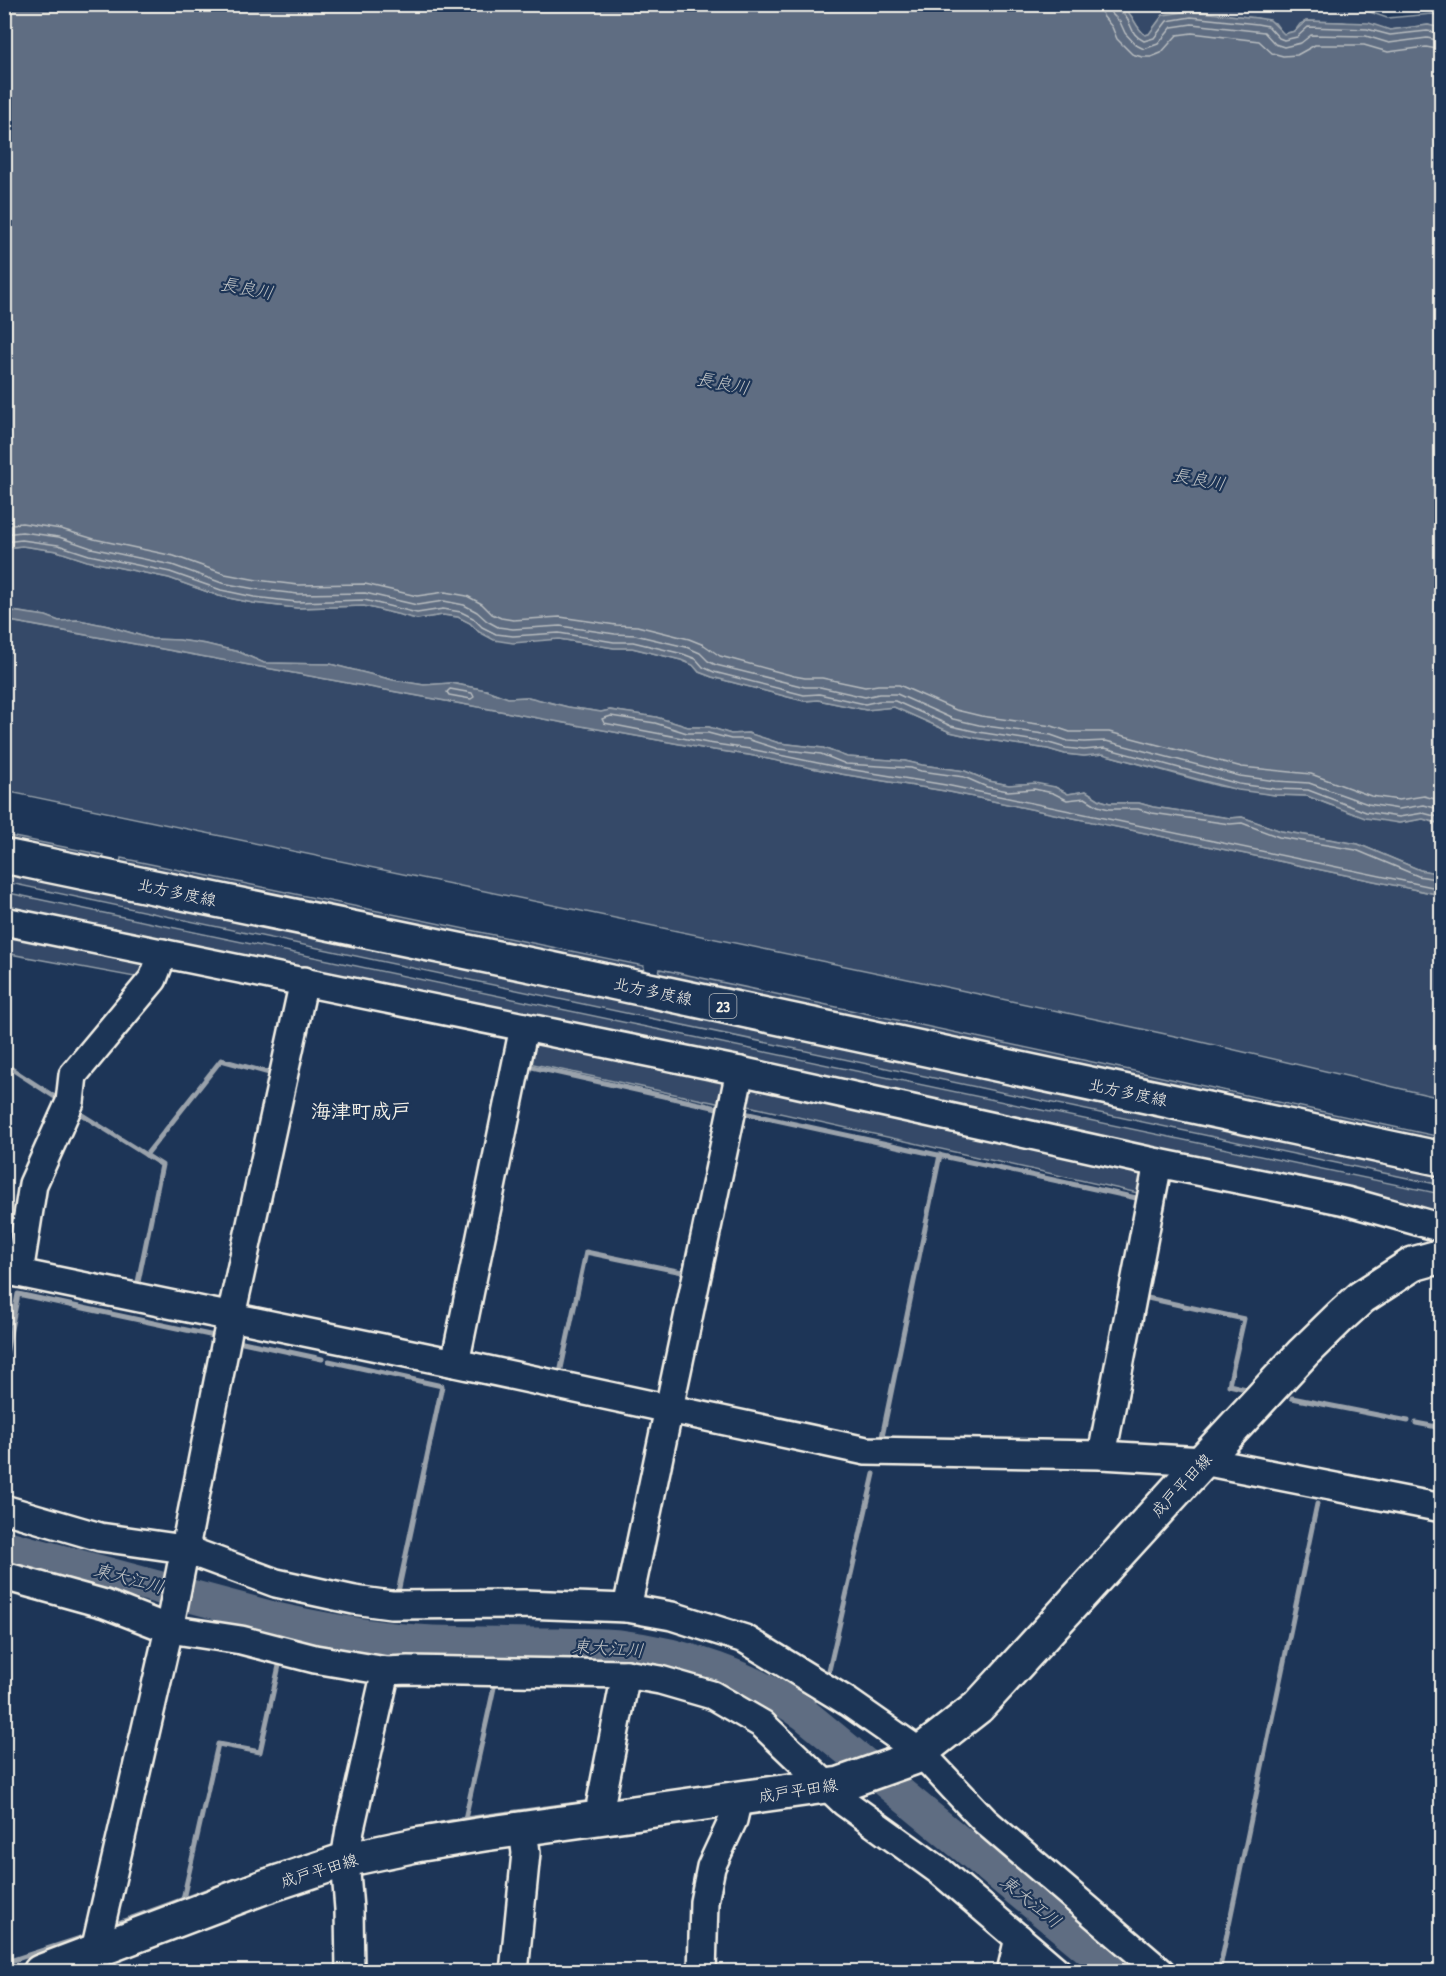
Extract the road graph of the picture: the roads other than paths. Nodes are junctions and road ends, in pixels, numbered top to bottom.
1 (4, 856) edge
2 (4, 921) edge
3 (163, 953) junction
4 (304, 981) junction
5 (524, 1027) junction
6 (740, 1071) junction
7 (1442, 1159) edge
8 (1158, 1163) junction
9 (1442, 1228) edge
10 (1442, 1257) edge
11 (12, 1272) edge
12 (231, 1317) junction
13 (454, 1363) junction
14 (668, 1409) junction
15 (1102, 1455) junction
16 (1203, 1461) junction
17 (1442, 1508) edge
18 (4, 1509) edge
19 (184, 1555) junction
20 (4, 1576) edge
21 (627, 1608) junction
22 (171, 1621) junction
23 (386, 1671) junction
24 (626, 1674) junction
25 (917, 1756) junction
26 (834, 1785) junction
27 (738, 1799) junction
28 (601, 1818) junction
29 (523, 1828) junction
30 (345, 1860) junction
31 (1019, 1938) junction
32 (92, 1962) edge
33 (40, 1971) edge
34 (350, 1971) edge
35 (514, 1971) edge
36 (702, 1971) edge
37 (1011, 1971) edge
38 (1058, 1971) edge
39 (1161, 1971) edge

1 - 7 main road, 北方多度線 / 23
2 - 3 street
3 - 4 street
3 - 11 street
4 - 5 street
4 - 12 street
5 - 6 street
5 - 13 street
6 - 8 street
6 - 14 street
8 - 9 street
8 - 15 street
10 - 16 main road, 成戸平田線
11 - 12 street
12 - 13 street
12 - 19 street
13 - 14 street
14 - 15 street
14 - 21 street
15 - 16 street
16 - 17 street
16 - 25 main road, 成戸平田線
18 - 19 street
19 - 21 street
19 - 22 street
20 - 22 street
21 - 25 street
22 - 23 street
22 - 32 street
23 - 24 street
23 - 30 street
24 - 26 street
24 - 28 street
25 - 26 main road, 成戸平田線
25 - 39 street
26 - 27 main road, 成戸平田線
26 - 31 street
27 - 28 main road, 成戸平田線
27 - 36 street
28 - 29 main road, 成戸平田線
29 - 30 main road, 成戸平田線
29 - 35 street
30 - 32 main road, 成戸平田線
30 - 34 street
31 - 37 street
31 - 38 street
32 - 33 main road, 成戸平田線

